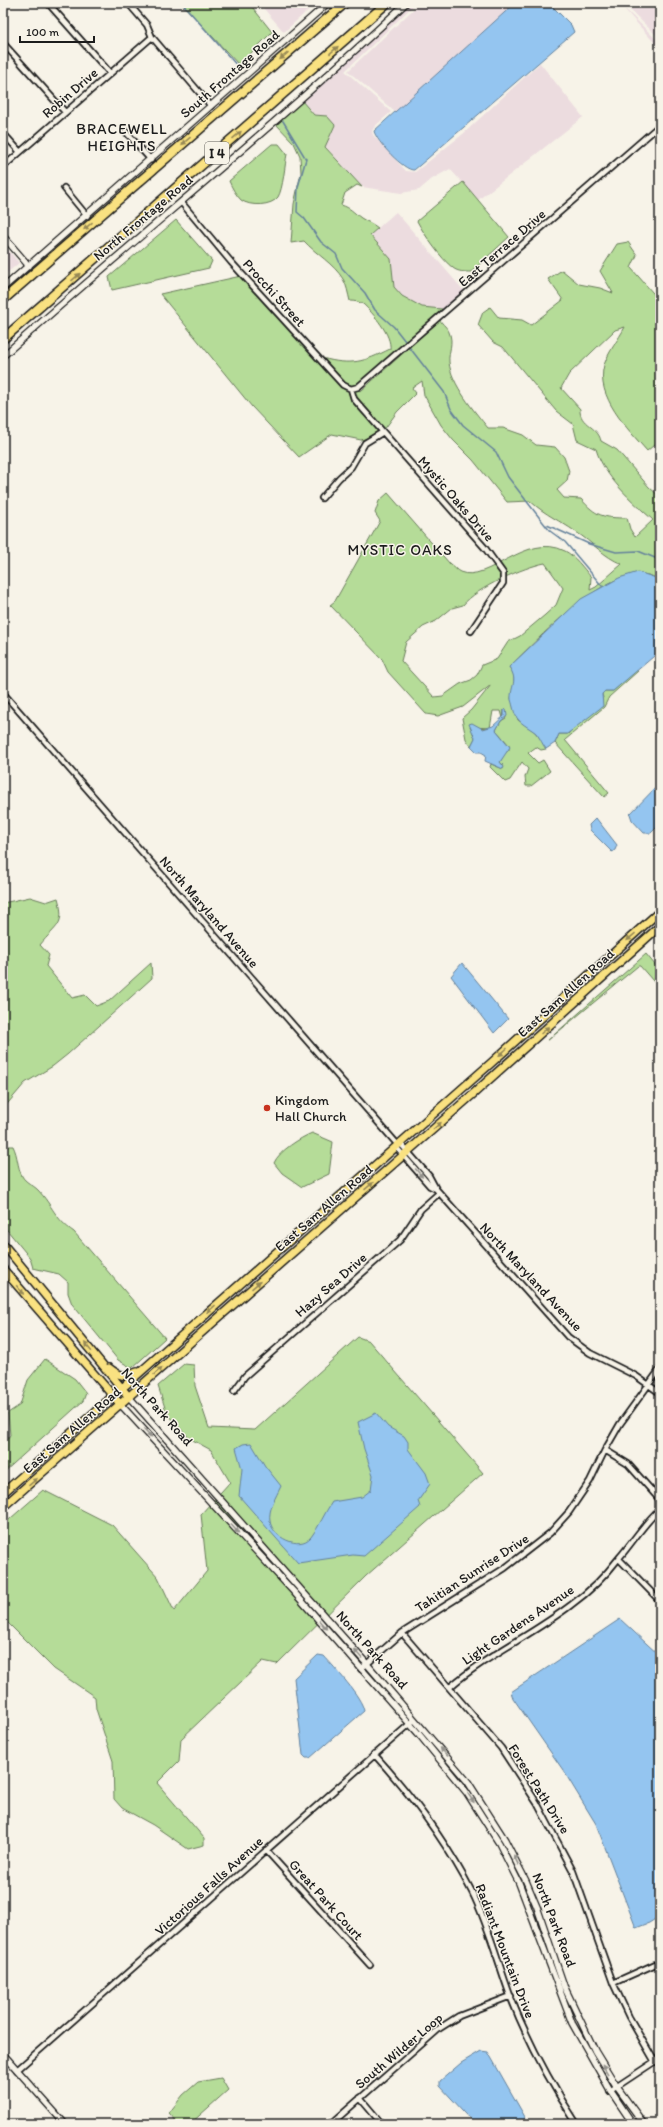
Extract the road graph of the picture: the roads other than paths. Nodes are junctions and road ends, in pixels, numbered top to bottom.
1 (48, 3) edge
2 (128, 3) edge
3 (328, 3) edge
4 (345, 3) edge
5 (387, 3) edge
6 (406, 3) edge
7 (152, 37) junction
8 (3, 43) edge
9 (110, 73) junction
10 (212, 106) junction
11 (65, 112) junction
12 (660, 125) edge
13 (126, 132) dead end
14 (3, 133) edge
15 (20, 152) junction
16 (150, 160) junction
17 (3, 167) edge
18 (64, 188) dead end
19 (181, 202) junction
20 (87, 216) junction
21 (3, 236) edge
22 (29, 266) junction
23 (3, 288) edge
24 (3, 300) edge
25 (47, 302) junction
26 (3, 339) edge
27 (3, 343) edge
28 (3, 356) edge
29 (351, 389) junction
30 (382, 432) junction
31 (322, 498) dead end
32 (471, 631) dead end
33 (3, 693) edge
34 (660, 911) edge
35 (660, 926) edge
36 (398, 1145) junction
37 (405, 1153) junction
38 (437, 1191) junction
39 (3, 1244) edge
40 (3, 1269) edge
41 (101, 1363) junction
42 (660, 1369) edge
43 (143, 1370) junction
44 (648, 1385) junction
45 (122, 1388) junction
46 (234, 1391) dead end
47 (660, 1394) edge
48 (113, 1397) junction
49 (129, 1397) junction
50 (120, 1405) junction
51 (605, 1450) junction
52 (3, 1493) edge
53 (660, 1500) edge
54 (3, 1507) edge
55 (660, 1509) edge
56 (619, 1559) junction
57 (660, 1601) edge
58 (402, 1634) junction
59 (367, 1664) junction
60 (361, 1669) junction
61 (450, 1687) junction
62 (415, 1718) junction
63 (409, 1724) junction
64 (374, 1754) junction
65 (266, 1850) junction
66 (660, 1962) edge
67 (370, 1965) dead end
68 (613, 1983) junction
69 (511, 1996) junction
70 (3, 2054) edge
71 (660, 2058) edge
72 (655, 2062) junction
73 (17, 2070) junction
74 (617, 2087) junction
75 (610, 2091) junction
76 (360, 2098) junction
77 (65, 2124) edge
78 (330, 2124) edge
79 (382, 2124) edge
80 (577, 2124) edge
81 (633, 2124) edge
82 (644, 2124) edge

1 - 9 street
2 - 7 street
3 - 10 street, South Frontage Road
4 -> 24 highway, I 4
25 -> 5 highway, I 4
6 - 19 street, North Frontage Road
7 - 9 street, Robin Drive
7 - 10 street
8 - 11 street
9 - 11 street, Robin Drive
10 - 16 street, South Frontage Road
11 - 15 street, Robin Drive
12 - 29 street, East Terrace Drive
13 - 16 street
14 - 15 street
15 - 17 street, Robin Drive
16 - 20 street, South Frontage Road
18 - 20 street
19 - 28 street, North Frontage Road
19 - 29 street, Procchi Street
20 - 22 street, South Frontage Road
21 - 22 street
22 - 23 street, South Frontage Road
25 - 26 highway, I 4
25 - 27 highway
29 - 30 street, Mystic Oaks Drive
30 - 31 street
30 - 32 street, Mystic Oaks Drive
33 - 36 street, North Maryland Avenue
34 -> 36 main road, East Sam Allen Road
37 -> 35 main road, East Sam Allen Road
36 - 37 street, North Maryland Avenue
36 -> 43 main road, East Sam Allen Road
37 - 38 street, North Maryland Avenue
49 -> 37 main road, East Sam Allen Road
38 - 44 street, North Maryland Avenue
38 - 46 street, Hazy Sea Drive
41 -> 39 main road, North Park Road
40 -> 48 main road, North Park Road
41 - 43 main road
41 - 45 main road, North Park Road
42 - 44 street, Tahitian Sunrise Drive
43 - 45 main road, East Sam Allen Road
44 - 47 street, North Maryland Avenue
44 - 51 street, Tahitian Sunrise Drive
45 - 48 main road, East Sam Allen Road
45 - 49 main road, North Park Road
48 - 50 main road, North Park Road
48 - 52 main road, East Sam Allen Road
49 - 50 main road, East Sam Allen Road
59 -> 49 street, North Park Road
54 -> 50 main road, East Sam Allen Road
50 -> 60 street, North Park Road
51 - 53 street
51 - 58 street, Tahitian Sunrise Drive
55 - 56 street, Light Gardens Avenue
56 - 57 street
56 - 61 street, Light Gardens Avenue
58 - 59 street, Tahitian Sunrise Drive
58 - 61 street, Forest Path Drive
59 - 60 street, Tahitian Sunrise Drive
59 - 62 street, North Park Road
60 - 63 street, North Park Road
61 - 68 street, Forest Path Drive
62 - 63 street, Victorious Falls Avenue
74 -> 62 street, North Park Road
63 - 64 street, Victorious Falls Avenue
63 -> 75 street, North Park Road
64 - 65 street, Victorious Falls Avenue
64 - 69 street, Radiant Mountain Drive
65 - 67 street, Great Park Court
65 - 73 street, Victorious Falls Avenue
66 - 68 street
68 - 72 street, Forest Path Drive
69 - 76 street, South Wilder Loop
69 - 80 street, Radiant Mountain Drive
70 - 73 street
71 - 72 street
72 - 74 street
73 - 77 street
74 - 75 street
74 - 82 street, North Park Road
75 - 81 street, North Park Road
76 - 78 street, South Wilder Loop
76 - 79 street

